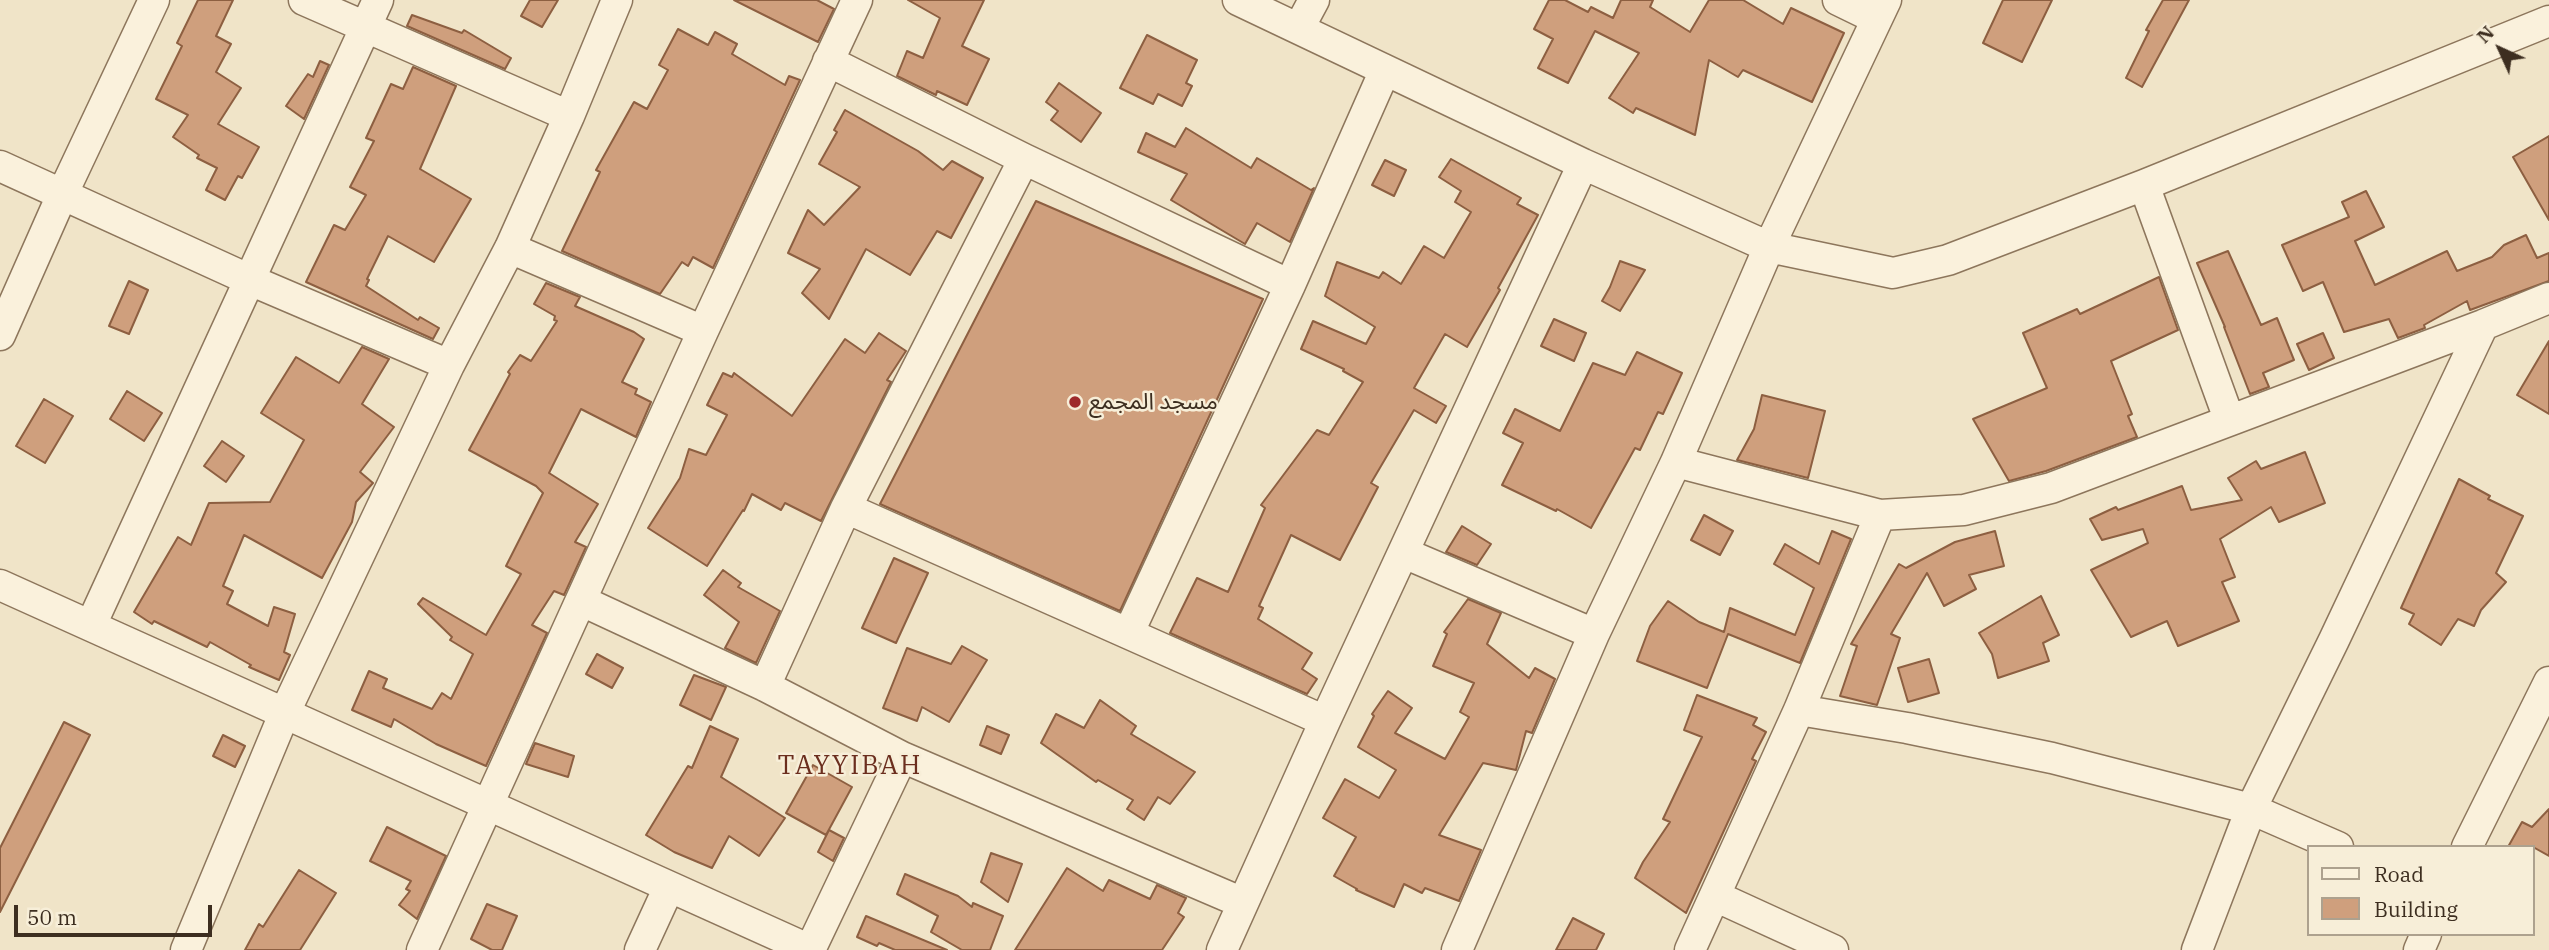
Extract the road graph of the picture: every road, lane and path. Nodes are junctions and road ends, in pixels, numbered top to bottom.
1 (154, 0) edge
2 (304, 0) edge
3 (379, 0) edge
4 (617, 0) edge
5 (856, 0) edge
6 (1238, 0) edge
7 (1314, 0) edge
8 (1838, 0) edge
9 (1881, 9) edge
10 (2545, 18) edge
11 (367, 27) junction
12 (1299, 28) junction
13 (828, 61) junction
14 (1385, 71) junction
15 (569, 116) junction
16 (1024, 159) junction
17 (1583, 164) junction
18 (0, 166) edge
19 (2144, 185) junction
20 (62, 195) junction
21 (1769, 247) junction
22 (510, 248) junction
23 (250, 280) junction
24 (1290, 285) junction
25 (2549, 298) edge
26 (2483, 325) junction
27 (703, 331) junction
28 (0, 335) edge
29 (449, 365) junction
30 (2229, 419) junction
31 (1676, 462) junction
32 (846, 508) junction
33 (1880, 515) junction
34 (1404, 553) junction
35 (0, 585) edge
36 (582, 601) junction
37 (91, 625) junction
38 (1129, 632) junction
39 (1594, 634) junction
40 (2549, 682) edge
41 (765, 687) junction
42 (1799, 709) junction
43 (285, 712) junction
44 (1325, 721) junction
45 (902, 757) junction
46 (488, 805) junction
47 (2251, 809) junction
48 (2332, 845) edge
49 (2468, 845) edge
50 (669, 887) junction
51 (1715, 896) junction
52 (1243, 903) junction
53 (186, 950) edge
54 (422, 950) edge
55 (640, 950) edge
56 (810, 950) edge
57 (1222, 950) edge
58 (1457, 950) edge
59 (1690, 950) edge
60 (1833, 950) edge
61 (2197, 950) edge

1 - 20 street
2 - 11 street
3 - 11 street
4 - 15 street
5 - 13 street
6 - 12 street
7 - 12 street
8 - 9 street
9 - 21 street
10 - 19 street
11 - 15 street
11 - 23 street
12 - 14 street
13 - 16 street
13 - 27 street
14 - 17 street
14 - 24 street
15 - 22 street
16 - 24 street
16 - 32 street
17 - 21 street
17 - 34 street
18 - 20 street
19 - 21 street
19 - 30 street
20 - 23 street
20 - 28 street
21 - 31 street
22 - 27 street
22 - 29 street
23 - 29 street
23 - 37 street
24 - 38 street
25 - 26 street
26 - 30 street
26 - 47 street
27 - 36 street
29 - 43 street
30 - 33 street
31 - 33 street
31 - 39 street
32 - 38 street
32 - 41 street
33 - 42 street
34 - 39 street
34 - 44 street
35 - 37 street
36 - 41 street
36 - 46 street
37 - 43 street
38 - 44 street
39 - 58 street
40 - 49 street
41 - 45 street
42 - 47 street
42 - 51 street
43 - 46 street
43 - 53 street
44 - 52 street
45 - 52 street
45 - 56 street
46 - 50 street
46 - 54 street
47 - 48 street
47 - 61 street
50 - 55 street
50 - 56 street
51 - 59 street
51 - 60 street
52 - 57 street

